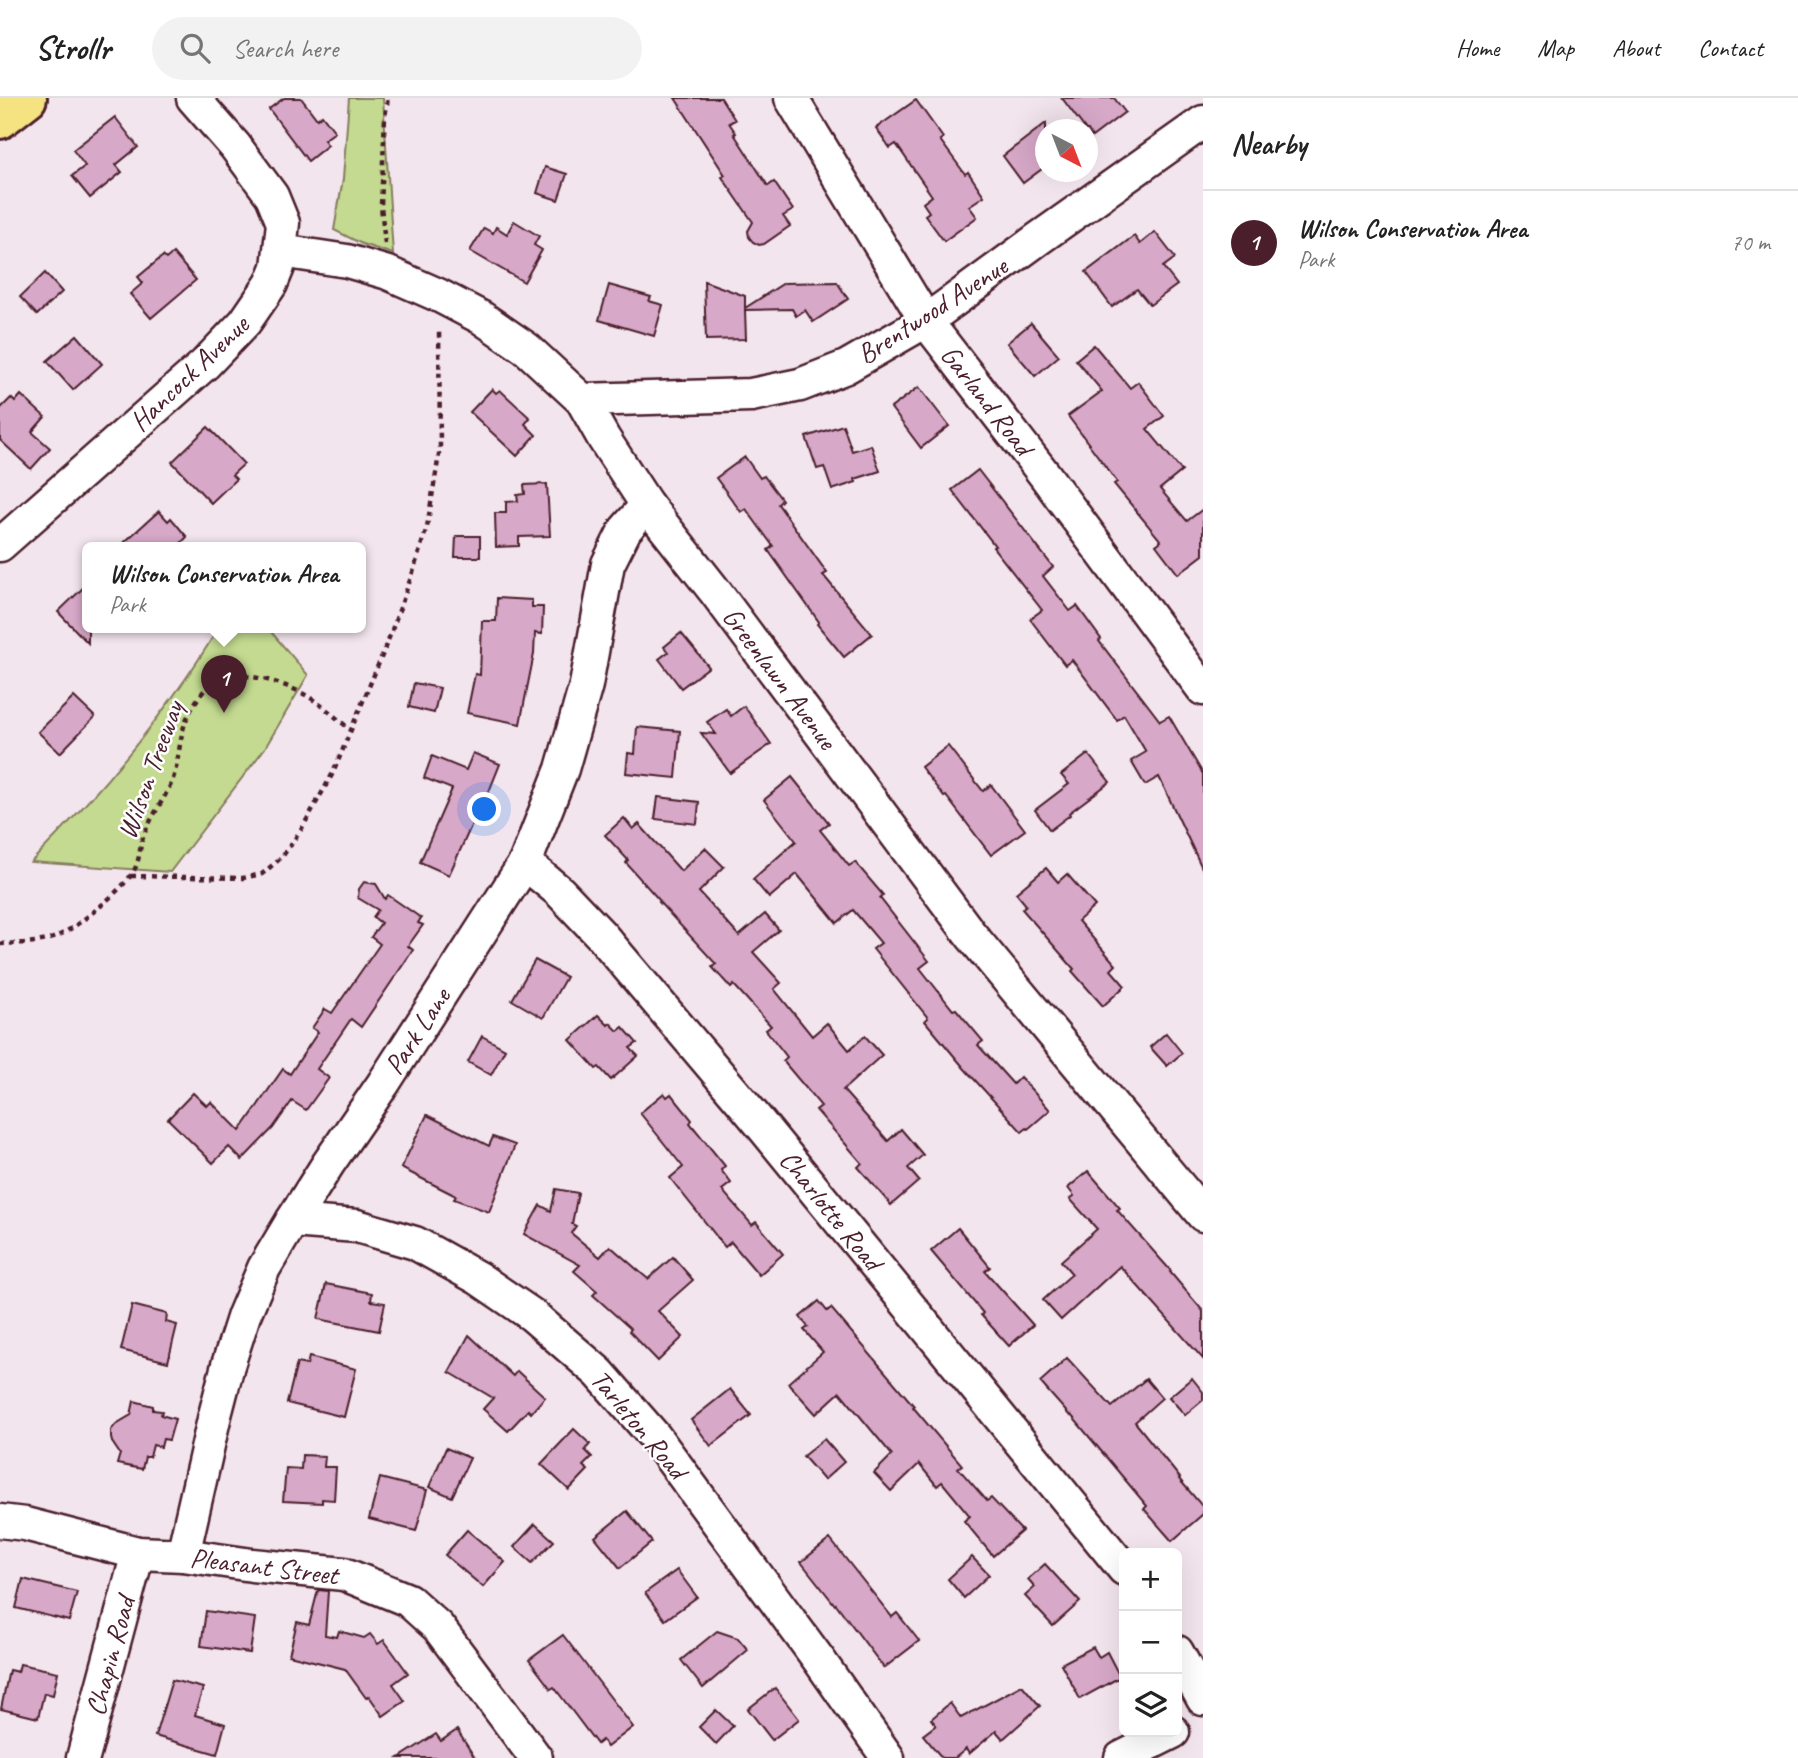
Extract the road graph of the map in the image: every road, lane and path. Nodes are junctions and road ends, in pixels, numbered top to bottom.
1 (27, 98) edge
2 (193, 98) edge
3 (388, 98) edge
4 (791, 98) edge
5 (0, 118) edge
6 (1203, 122) edge
7 (281, 251) junction
8 (388, 273) junction
9 (438, 295) junction
10 (926, 321) junction
11 (582, 400) junction
12 (647, 505) junction
13 (0, 545) edge
14 (1203, 689) edge
15 (351, 730) junction
16 (525, 863) junction
17 (131, 876) junction
18 (0, 944) edge
19 (1203, 1215) edge
20 (292, 1221) junction
21 (0, 1521) edge
22 (138, 1553) junction
23 (183, 1555) junction
24 (1119, 1563) edge
25 (1182, 1661) edge
26 (1203, 1699) edge
27 (1203, 1718) edge
28 (1182, 1728) edge
29 (1163, 1737) edge
30 (83, 1758) edge
31 (536, 1758) edge
32 (888, 1758) edge
33 (1121, 1758) edge

1 - 5 main road
2 - 7 street, Hancock Avenue
3 - 8 path
4 - 10 street, Garland Road
6 - 10 street, Brentwood Avenue
7 - 8 street, Greenlawn Avenue
7 - 13 street, Hancock Avenue
8 - 9 street, Greenlawn Avenue
9 - 11 street, Greenlawn Avenue
9 - 15 path
10 - 11 street, Brentwood Avenue
10 - 14 street, Garland Road
11 - 12 street, Greenlawn Avenue
12 - 16 street, Park Lane
12 - 19 street, Greenlawn Avenue
15 - 17 path
15 - 17 path, Wilson Treeway
16 - 20 street, Park Lane
16 - 24 street, Charlotte Road
17 - 18 path, Wilson Treeway
20 - 23 street, Park Lane
20 - 32 street, Tarleton Road
21 - 22 street, Pleasant Street
22 - 23 street, Pleasant Street
22 - 30 street, Chapin Road
23 - 31 street, Pleasant Street
25 - 26 street
27 - 28 street
29 - 33 street

